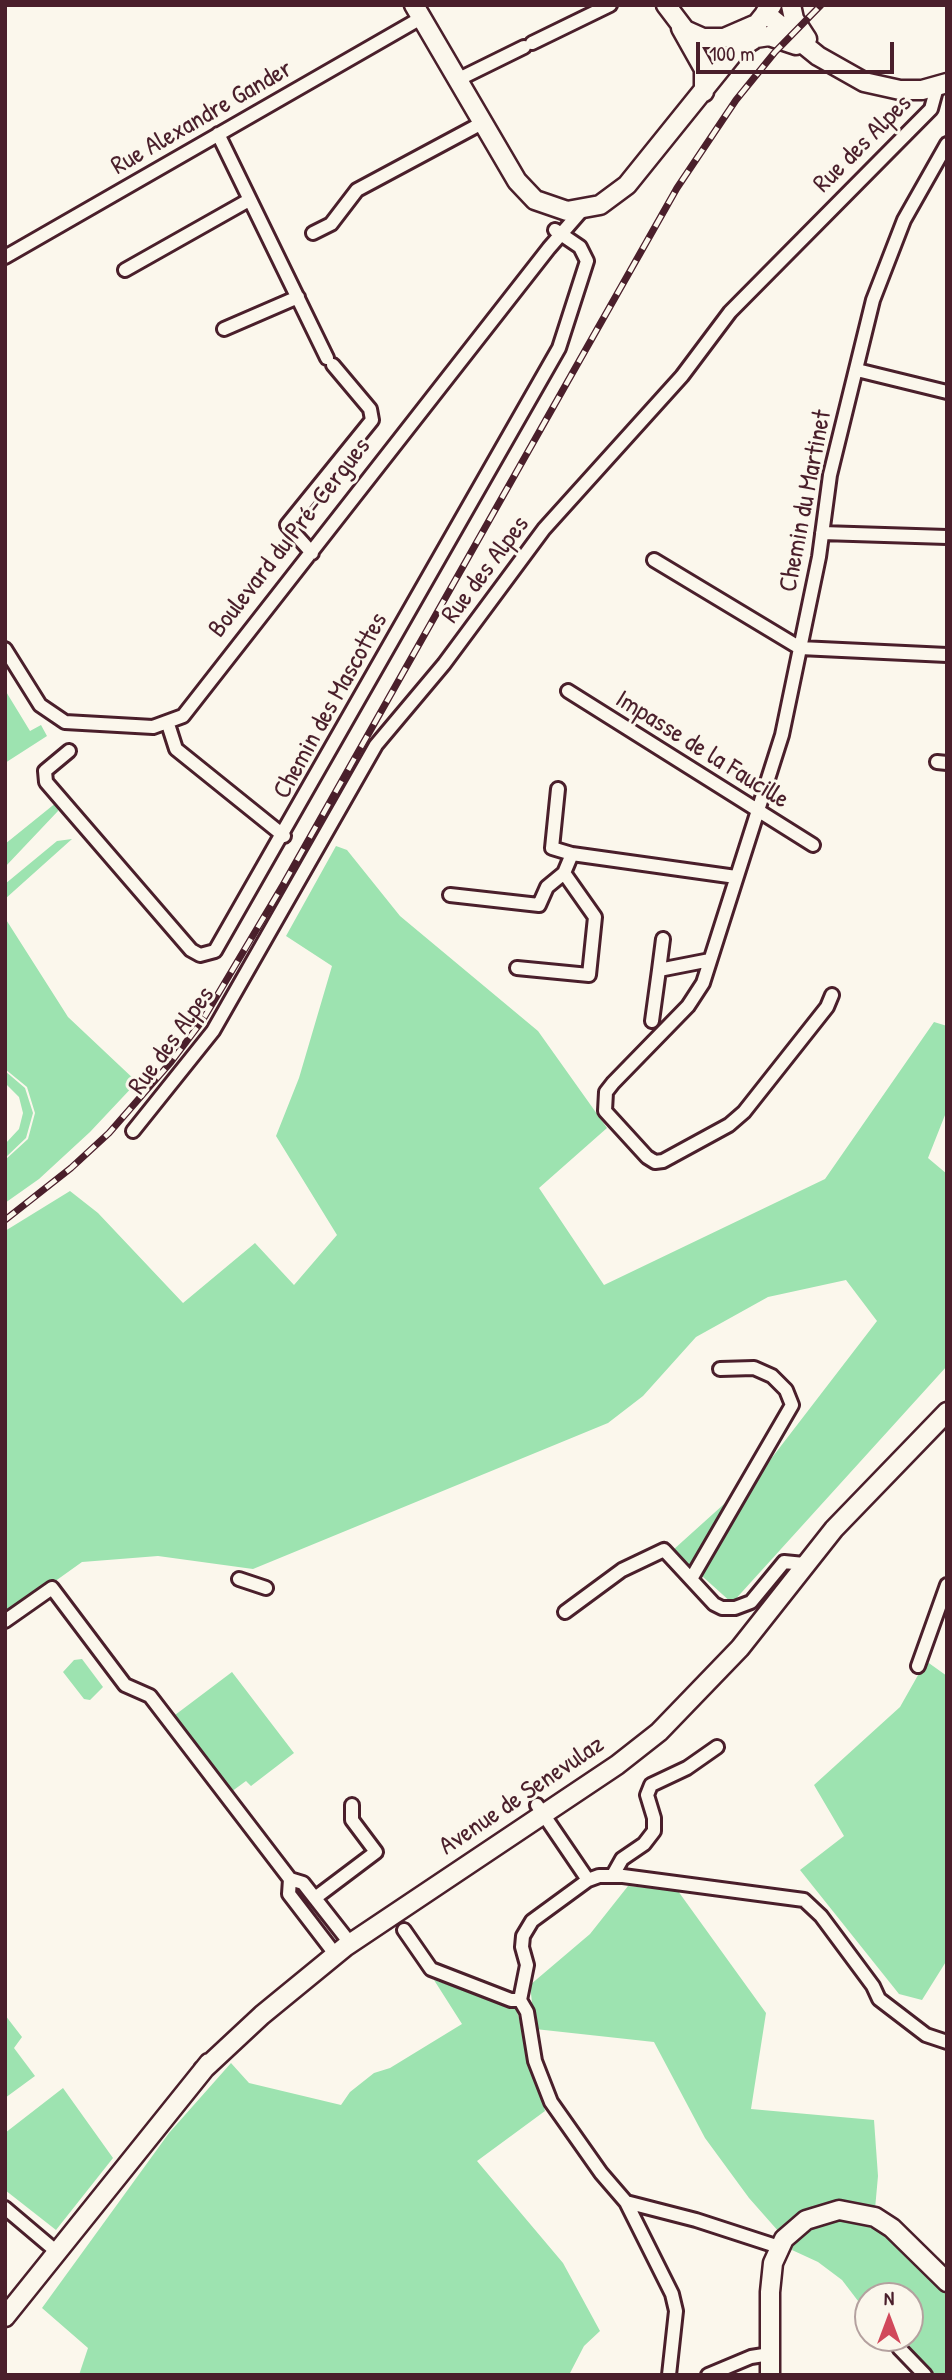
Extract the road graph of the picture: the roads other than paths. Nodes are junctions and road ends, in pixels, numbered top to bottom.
1 (610, 5) edge
2 (666, 5) edge
3 (791, 5) edge
4 (418, 12) edge
5 (765, 14) edge
6 (680, 25) junction
7 (741, 47) junction
8 (818, 56) junction
9 (457, 80) junction
10 (942, 85) edge
11 (704, 92) junction
12 (482, 123) junction
13 (218, 134) junction
14 (947, 144) edge
15 (249, 200) junction
16 (557, 210) junction
17 (582, 210) junction
18 (558, 232) junction
19 (313, 233) dead end
20 (5, 257) edge
21 (125, 270) dead end
22 (298, 298) junction
23 (224, 329) dead end
24 (857, 370) junction
25 (947, 392) edge
26 (822, 533) junction
27 (947, 537) edge
28 (312, 553) junction
29 (653, 560) dead end
30 (800, 648) junction
31 (5, 649) edge
32 (947, 655) edge
33 (568, 691) dead end
34 (168, 724) junction
35 (68, 751) dead end
36 (558, 789) dead end
37 (757, 812) junction
38 (284, 836) junction
39 (813, 845) dead end
40 (572, 854) junction
41 (564, 873) junction
42 (736, 877) junction
43 (450, 895) dead end
44 (663, 939) dead end
45 (710, 960) junction
46 (517, 968) dead end
47 (659, 970) junction
48 (832, 995) dead end
49 (652, 1021) dead end
50 (133, 1131) dead end
51 (720, 1369) dead end
52 (947, 1412) edge
53 (804, 1564) junction
54 (239, 1579) dead end
55 (691, 1579) junction
56 (947, 1585) edge
57 (266, 1588) dead end
58 (565, 1612) dead end
59 (5, 1621) edge
60 (918, 1665) dead end
61 (717, 1747) dead end
62 (352, 1805) dead end
63 (540, 1810) junction
64 (613, 1875) junction
65 (290, 1879) junction
66 (588, 1881) junction
67 (315, 1898) junction
68 (404, 1930) dead end
69 (339, 1944) junction
70 (520, 2000) junction
71 (947, 2042) edge
72 (626, 2202) junction
73 (5, 2208) edge
74 (779, 2247) junction
75 (57, 2252) junction
76 (947, 2283) edge
77 (5, 2317) edge
78 (903, 2352) edge
79 (770, 2354) junction
80 (669, 2375) edge
81 (708, 2375) edge
82 (770, 2375) edge
83 (925, 2375) edge

1 - 9 street
2 - 6 main road
3 - 8 main road
4 - 9 main road
4 - 13 street, Rue Alexandre Gander
5 - 6 main road
5 - 7 main road, Boulevard du Pré-Cergues
5 - 8 main road
6 - 11 main road
7 - 8 main road
7 - 11 main road, Boulevard du Pré-Cergues
8 - 10 main road
9 - 12 main road
10 - 50 street, Rue des Alpes
11 - 17 main road, Boulevard du Pré-Cergues
12 - 16 main road
12 - 19 street
13 - 15 street
13 - 20 street, Rue Alexandre Gander
14 - 24 street, Chemin du Martinet
15 - 21 street
15 - 22 street
16 - 17 main road, Boulevard du Pré-Cergues
16 - 18 street
17 - 18 street, Boulevard du Pré-Cergues
18 - 28 street, Boulevard du Pré-Cergues
18 - 38 street, Chemin des Mascottes
22 - 23 street
22 - 28 street
24 - 25 street
24 - 26 street, Chemin du Martinet
26 - 27 street
26 - 30 street, Chemin du Martinet
28 - 34 street, Boulevard du Pré-Cergues
29 - 30 street
30 - 32 street
30 - 37 street, Chemin du Martinet
31 - 34 street
33 - 37 street, Impasse de la Faucille
34 - 38 street
35 - 38 street, Chemin des Mascottes
36 - 40 street
37 - 39 street, Impasse de la Faucille
37 - 42 street, Chemin du Martinet
40 - 41 street
40 - 42 street
41 - 43 street
41 - 46 street
42 - 45 street, Chemin du Martinet
44 - 47 street
45 - 47 street
45 - 48 street, Chemin du Martinet
47 - 49 street
51 - 55 street
52 - 53 main road, Avenue de Senevulaz
53 - 55 street
53 - 63 main road, Avenue de Senevulaz
54 - 57 street
55 - 58 street
56 - 60 street
59 - 65 street
61 - 64 street
62 - 67 street
63 - 66 street
63 - 69 main road, Avenue de Senevulaz
64 - 66 street
64 - 71 street
65 - 67 street
65 - 69 street
66 - 70 street
67 - 69 street
68 - 70 street
69 - 75 main road, Avenue de Senevulaz
70 - 72 street
72 - 74 street
72 - 80 street
73 - 75 street
74 - 76 main road
74 - 79 main road
75 - 77 main road, Avenue de Senevulaz
78 - 83 street
79 - 81 street
79 - 82 main road

